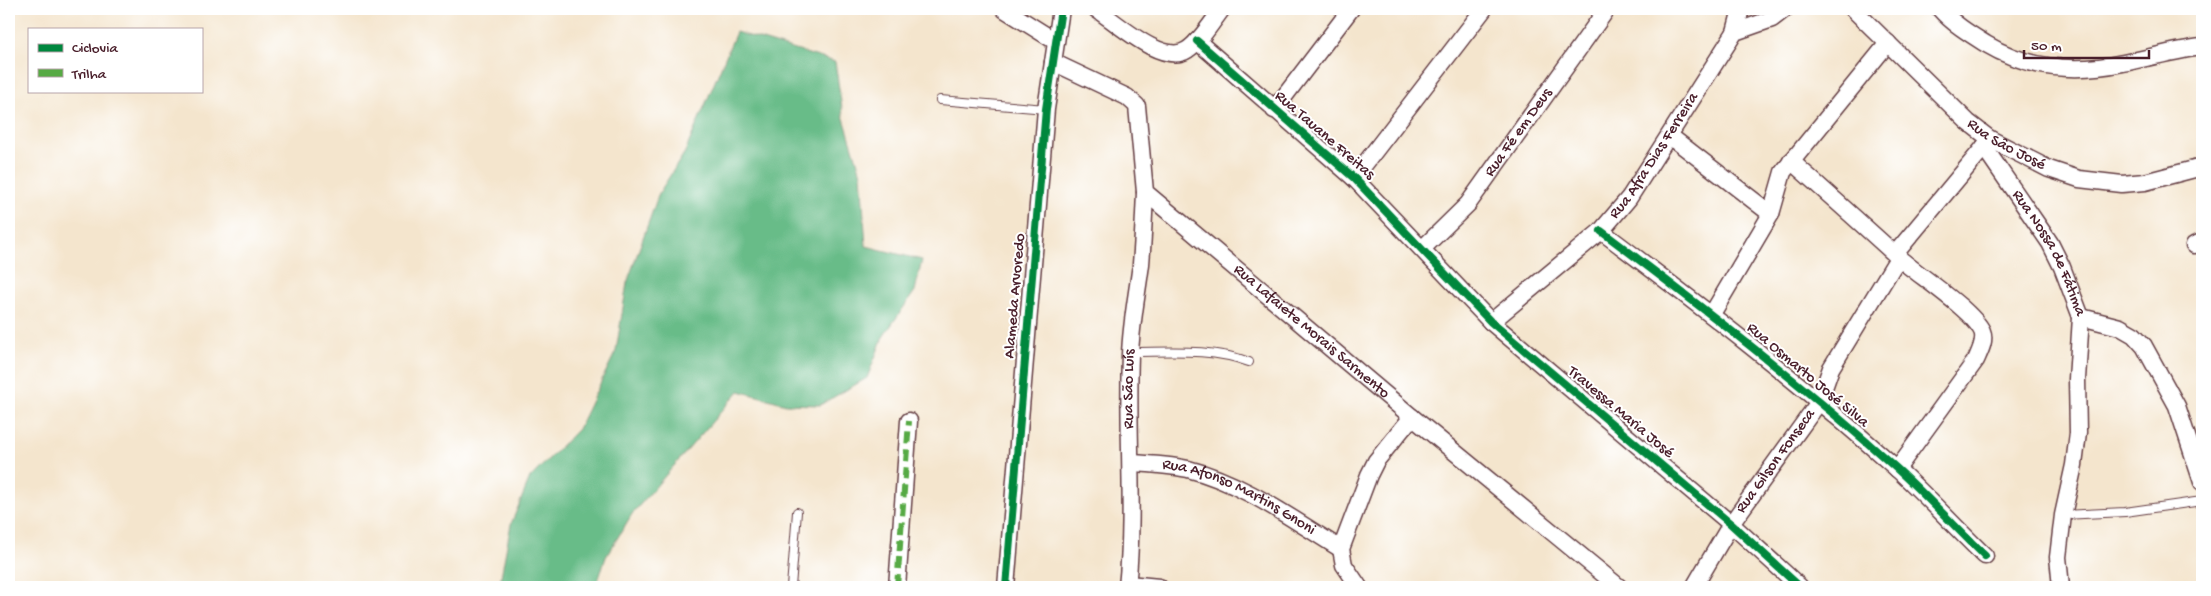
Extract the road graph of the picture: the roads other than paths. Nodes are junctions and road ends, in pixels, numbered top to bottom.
1 (1004, 9) edge
2 (1061, 9) edge
3 (1096, 9) edge
4 (1222, 9) edge
5 (1351, 9) edge
6 (1484, 9) edge
7 (1607, 9) edge
8 (1741, 9) edge
9 (1785, 9) edge
10 (1853, 9) edge
11 (1940, 9) edge
12 (1735, 32) junction
13 (1055, 41) junction
14 (1197, 41) junction
15 (1888, 43) junction
16 (2202, 47) edge
17 (1052, 62) junction
18 (940, 100) dead end
19 (1046, 109) junction
20 (1274, 110) junction
21 (1670, 136) junction
22 (1987, 143) junction
23 (1791, 161) junction
24 (2202, 167) edge
25 (1354, 178) junction
26 (1145, 192) junction
27 (1771, 214) junction
28 (1601, 231) junction
29 (1422, 249) junction
30 (1897, 256) junction
31 (1712, 314) junction
32 (2081, 317) junction
33 (1491, 322) junction
34 (1130, 352) junction
35 (1249, 362) dead end
36 (1819, 402) junction
37 (1412, 417) junction
38 (909, 422) dead end
39 (1131, 463) junction
40 (1897, 469) junction
41 (2202, 482) edge
42 (2202, 501) edge
43 (797, 512) dead end
44 (2063, 514) junction
45 (1731, 524) junction
46 (1341, 549) junction
47 (1985, 556) dead end
48 (1128, 586) edge
49 (791, 587) edge
50 (897, 587) edge
51 (1006, 587) edge
52 (1159, 587) edge
53 (1359, 587) edge
54 (1619, 587) edge
55 (1694, 587) edge
56 (1800, 587) edge
57 (2062, 587) edge

1 - 13 street
2 - 13 street, Alameda Arvoredo
3 - 14 street
4 - 14 street
5 - 20 street
6 - 25 street
7 - 29 street, Rua Fé em Deus
8 - 12 street, Rua Afra Dias Ferreira
9 - 12 street
10 - 15 street, Rua Sâo José
11 - 16 street
12 - 21 street, Rua Afra Dias Ferreira
13 - 17 street, Alameda Arvoredo
14 - 20 street, Rua Tauane Freitas
15 - 22 street, Rua Sâo José
15 - 23 street
17 - 19 street, Alameda Arvoredo
17 - 26 street
18 - 19 lane
19 - 51 street, Alameda Arvoredo
20 - 25 street, Rua Tauane Freitas
21 - 27 street
21 - 28 street, Rua Afra Dias Ferreira
22 - 24 street, Rua Sâo José
22 - 30 street, Rua Gilson Fonseca
22 - 32 street, Rua Nossa de Fátima
23 - 27 street
23 - 30 street
25 - 29 street, Rua Tauane Freitas
26 - 34 street, Rua São Luís
26 - 37 street, Rua Lafaiete Morais Sarmento
27 - 31 street
28 - 31 street, Rua Osmarto José Silva
28 - 33 street, Rua Afra Dias Ferreira
29 - 33 street, Rua Tauane Freitas
30 - 36 street, Rua Gilson Fonseca
30 - 40 street
31 - 36 street, Rua Osmarto José Silva
32 - 41 street
32 - 44 street, Rua Nossa de Fátima
33 - 45 street, Travessa Maria José
34 - 35 lane
34 - 39 street, Rua São Luís
36 - 40 street, Rua Osmarto José Silva
36 - 45 street, Rua Gilson Fonseca
37 - 46 street
37 - 54 street, Rua Lafaiete Morais Sarmento
38 - 50 street
39 - 46 street, Rua Afonso Martins Gnoni
39 - 48 street, Rua São Luís
40 - 47 street, Rua Osmarto José Silva
42 - 44 lane
43 - 49 lane
44 - 57 street, Rua Nossa de Fátima
45 - 55 street, Rua Gilson Fonseca
45 - 56 street, Travessa Maria José
46 - 53 street
48 - 52 street

